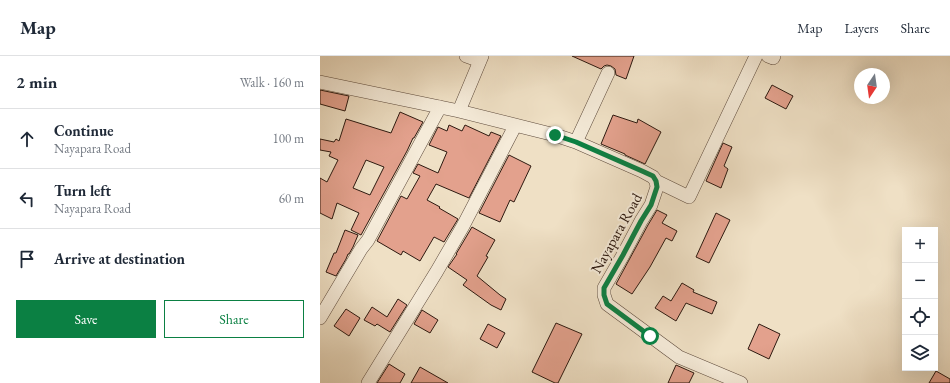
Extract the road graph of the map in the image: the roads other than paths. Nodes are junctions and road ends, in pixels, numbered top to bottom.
1 (466, 56) edge
2 (756, 56) edge
3 (768, 56) edge
4 (774, 56) edge
5 (481, 58) edge
6 (608, 73) dead end
7 (320, 82) edge
8 (440, 107) junction
9 (459, 111) junction
10 (515, 126) junction
11 (576, 142) junction
12 (656, 181) junction
13 (320, 318) edge
14 (368, 383) edge
15 (741, 383) edge

1 - 5 street
2 - 12 street
3 - 4 street
5 - 9 street
6 - 11 street
7 - 8 street, Nayapara Road
8 - 9 street, Nayapara Road
8 - 13 street
9 - 10 street, Nayapara Road
10 - 11 street, Nayapara Road
10 - 14 street
11 - 12 street, Nayapara Road
12 - 15 street, Nayapara Road

